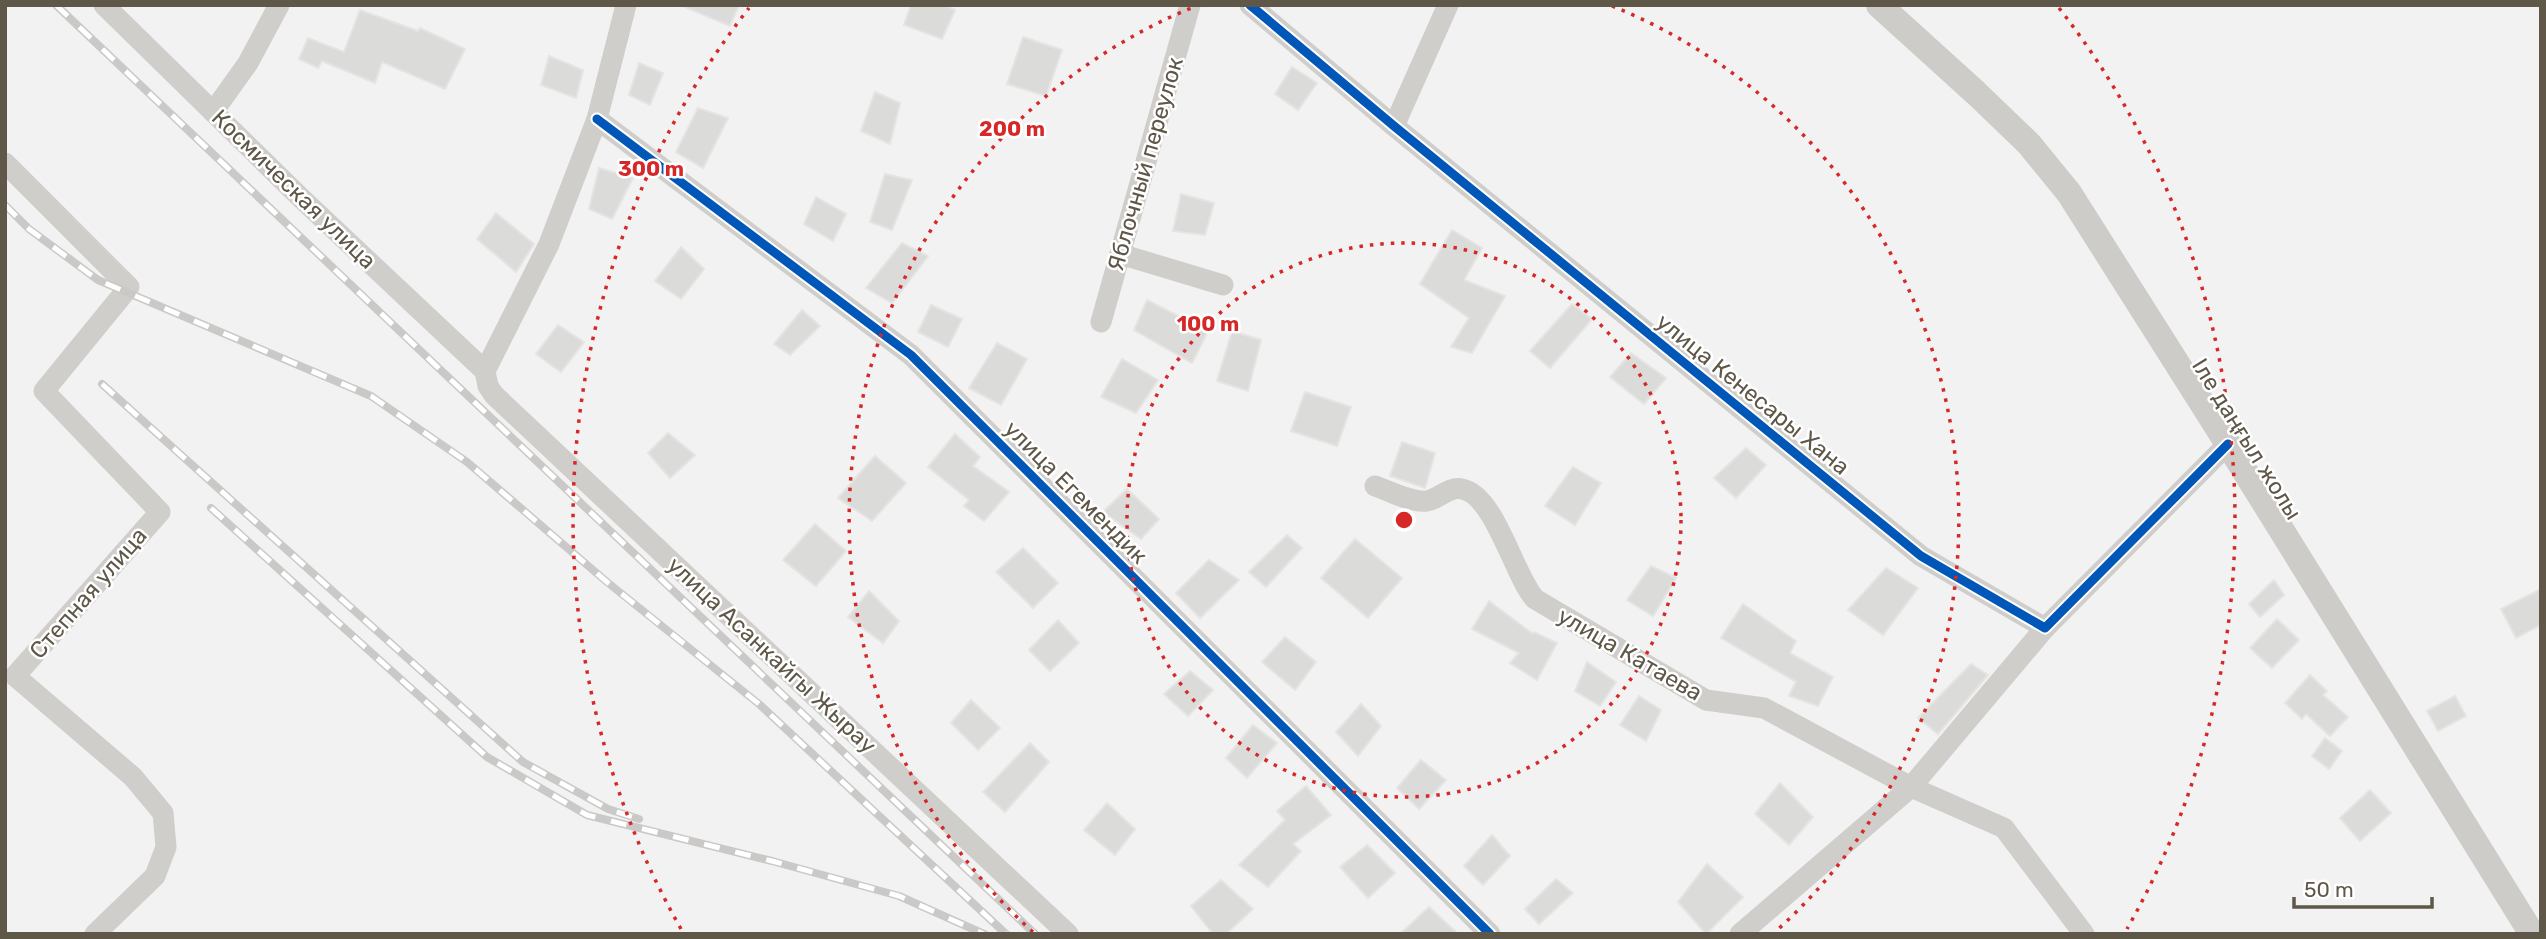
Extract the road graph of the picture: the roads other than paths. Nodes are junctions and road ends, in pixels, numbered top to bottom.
1 (104, 5) edge
2 (279, 5) edge
3 (626, 5) edge
4 (1190, 5) edge
5 (1250, 5) edge
6 (1448, 5) edge
7 (1879, 5) edge
8 (214, 112) junction
9 (597, 119) junction
10 (1394, 126) junction
11 (5, 163) edge
12 (1120, 254) junction
13 (1223, 285) dead end
14 (1101, 322) dead end
15 (485, 371) junction
16 (2228, 444) junction
17 (1375, 486) dead end
18 (2045, 628) junction
19 (1911, 786) junction
20 (95, 934) edge
21 (1068, 934) edge
22 (1490, 934) edge
23 (1740, 934) edge
24 (2084, 934) edge
25 (2532, 934) edge

1 - 8 street, Космическая улица
2 - 8 street
3 - 9 street
4 - 12 street, Яблочный переулок
5 - 10 street, улица Кенесары Хана
6 - 10 street
7 - 16 main road, Іле даңғыл жолы
8 - 15 street, Космическая улица
9 - 15 street
9 - 22 street, улица Егемендик
10 - 18 street, улица Кенесары Хана
11 - 20 street, Степная улица
12 - 13 street
12 - 14 street, Яблочный переулок
15 - 21 street, улица Асанкайгы Жырау
16 - 18 street
16 - 25 main road, Іле даңғыл жолы
17 - 19 street, улица Катаева
18 - 19 street
19 - 23 street
19 - 24 street, улица Катаева

